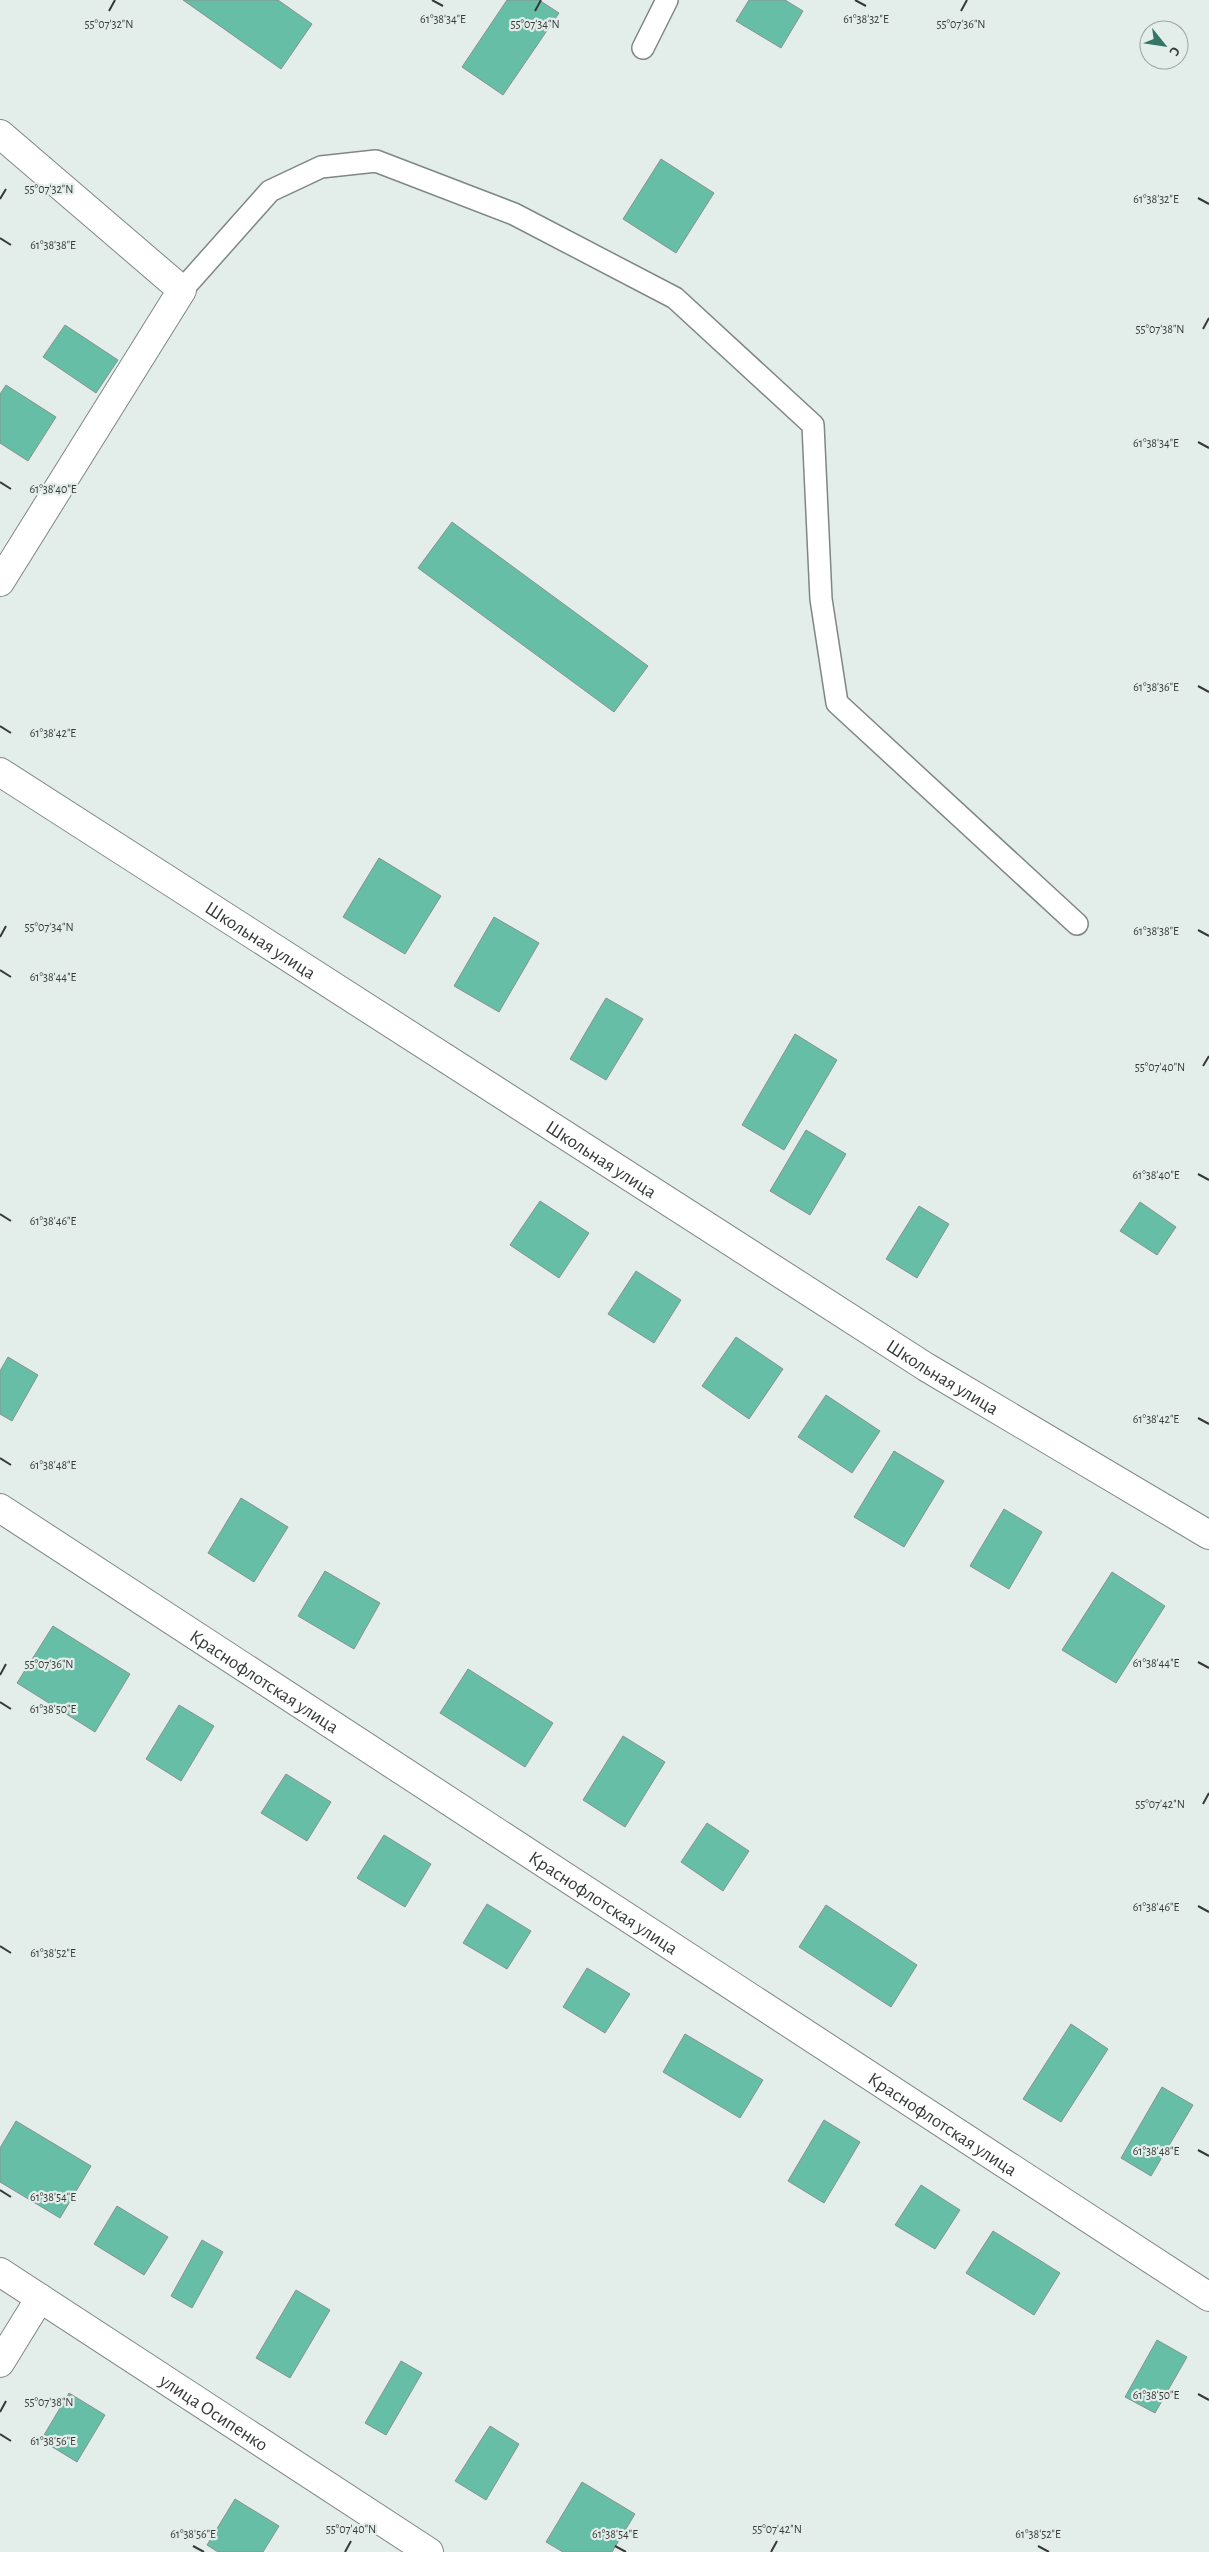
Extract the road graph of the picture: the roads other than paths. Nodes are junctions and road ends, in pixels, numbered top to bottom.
1 (667, 0) edge
2 (643, 48) dead end
3 (0, 134) edge
4 (182, 290) junction
5 (0, 582) edge
6 (0, 772) edge
7 (1077, 924) dead end
8 (0, 1508) edge
9 (1209, 1535) edge
10 (0, 2272) edge
11 (1209, 2296) edge
12 (40, 2298) junction
13 (0, 2363) edge
14 (429, 2552) edge

1 - 2 lane
3 - 4 street
4 - 5 street
4 - 7 lane
6 - 9 street, Школьная улица
8 - 11 street, Краснофлотская улица
10 - 12 street, улица Осипенко
12 - 13 street
12 - 14 street, улица Осипенко

